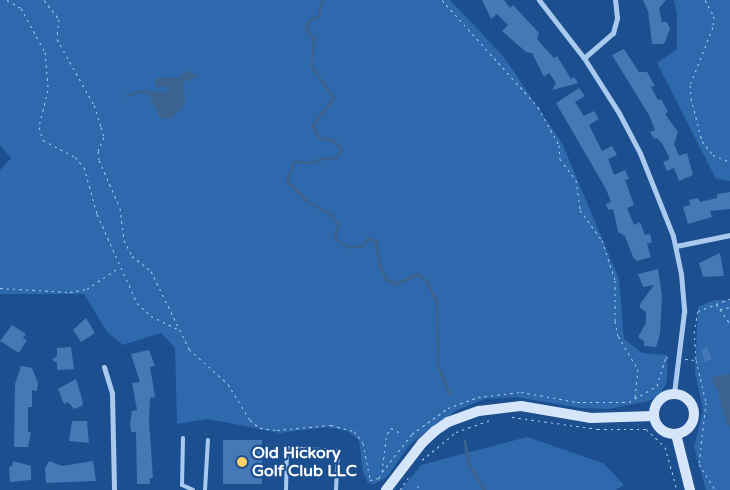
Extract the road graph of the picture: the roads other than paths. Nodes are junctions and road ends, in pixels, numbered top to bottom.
1 (539, 0) edge
2 (615, 0) edge
3 (584, 58) junction
4 (730, 235) edge
5 (676, 246) junction
6 (104, 367) dead end
7 (674, 393) junction
8 (654, 416) junction
9 (676, 434) junction
10 (183, 438) dead end
11 (208, 440) dead end
12 (114, 490) edge
13 (193, 490) edge
14 (205, 490) edge
15 (286, 490) edge
16 (336, 490) edge
17 (386, 490) edge
18 (690, 490) edge

1 - 3 street
2 - 3 street
3 - 5 street
4 - 5 street
5 - 7 street
6 - 12 street
7 - 8 street
7 - 9 street
8 - 9 street
8 - 17 street
9 - 18 street
10 - 13 lane
11 - 14 lane
15 - 16 lane

